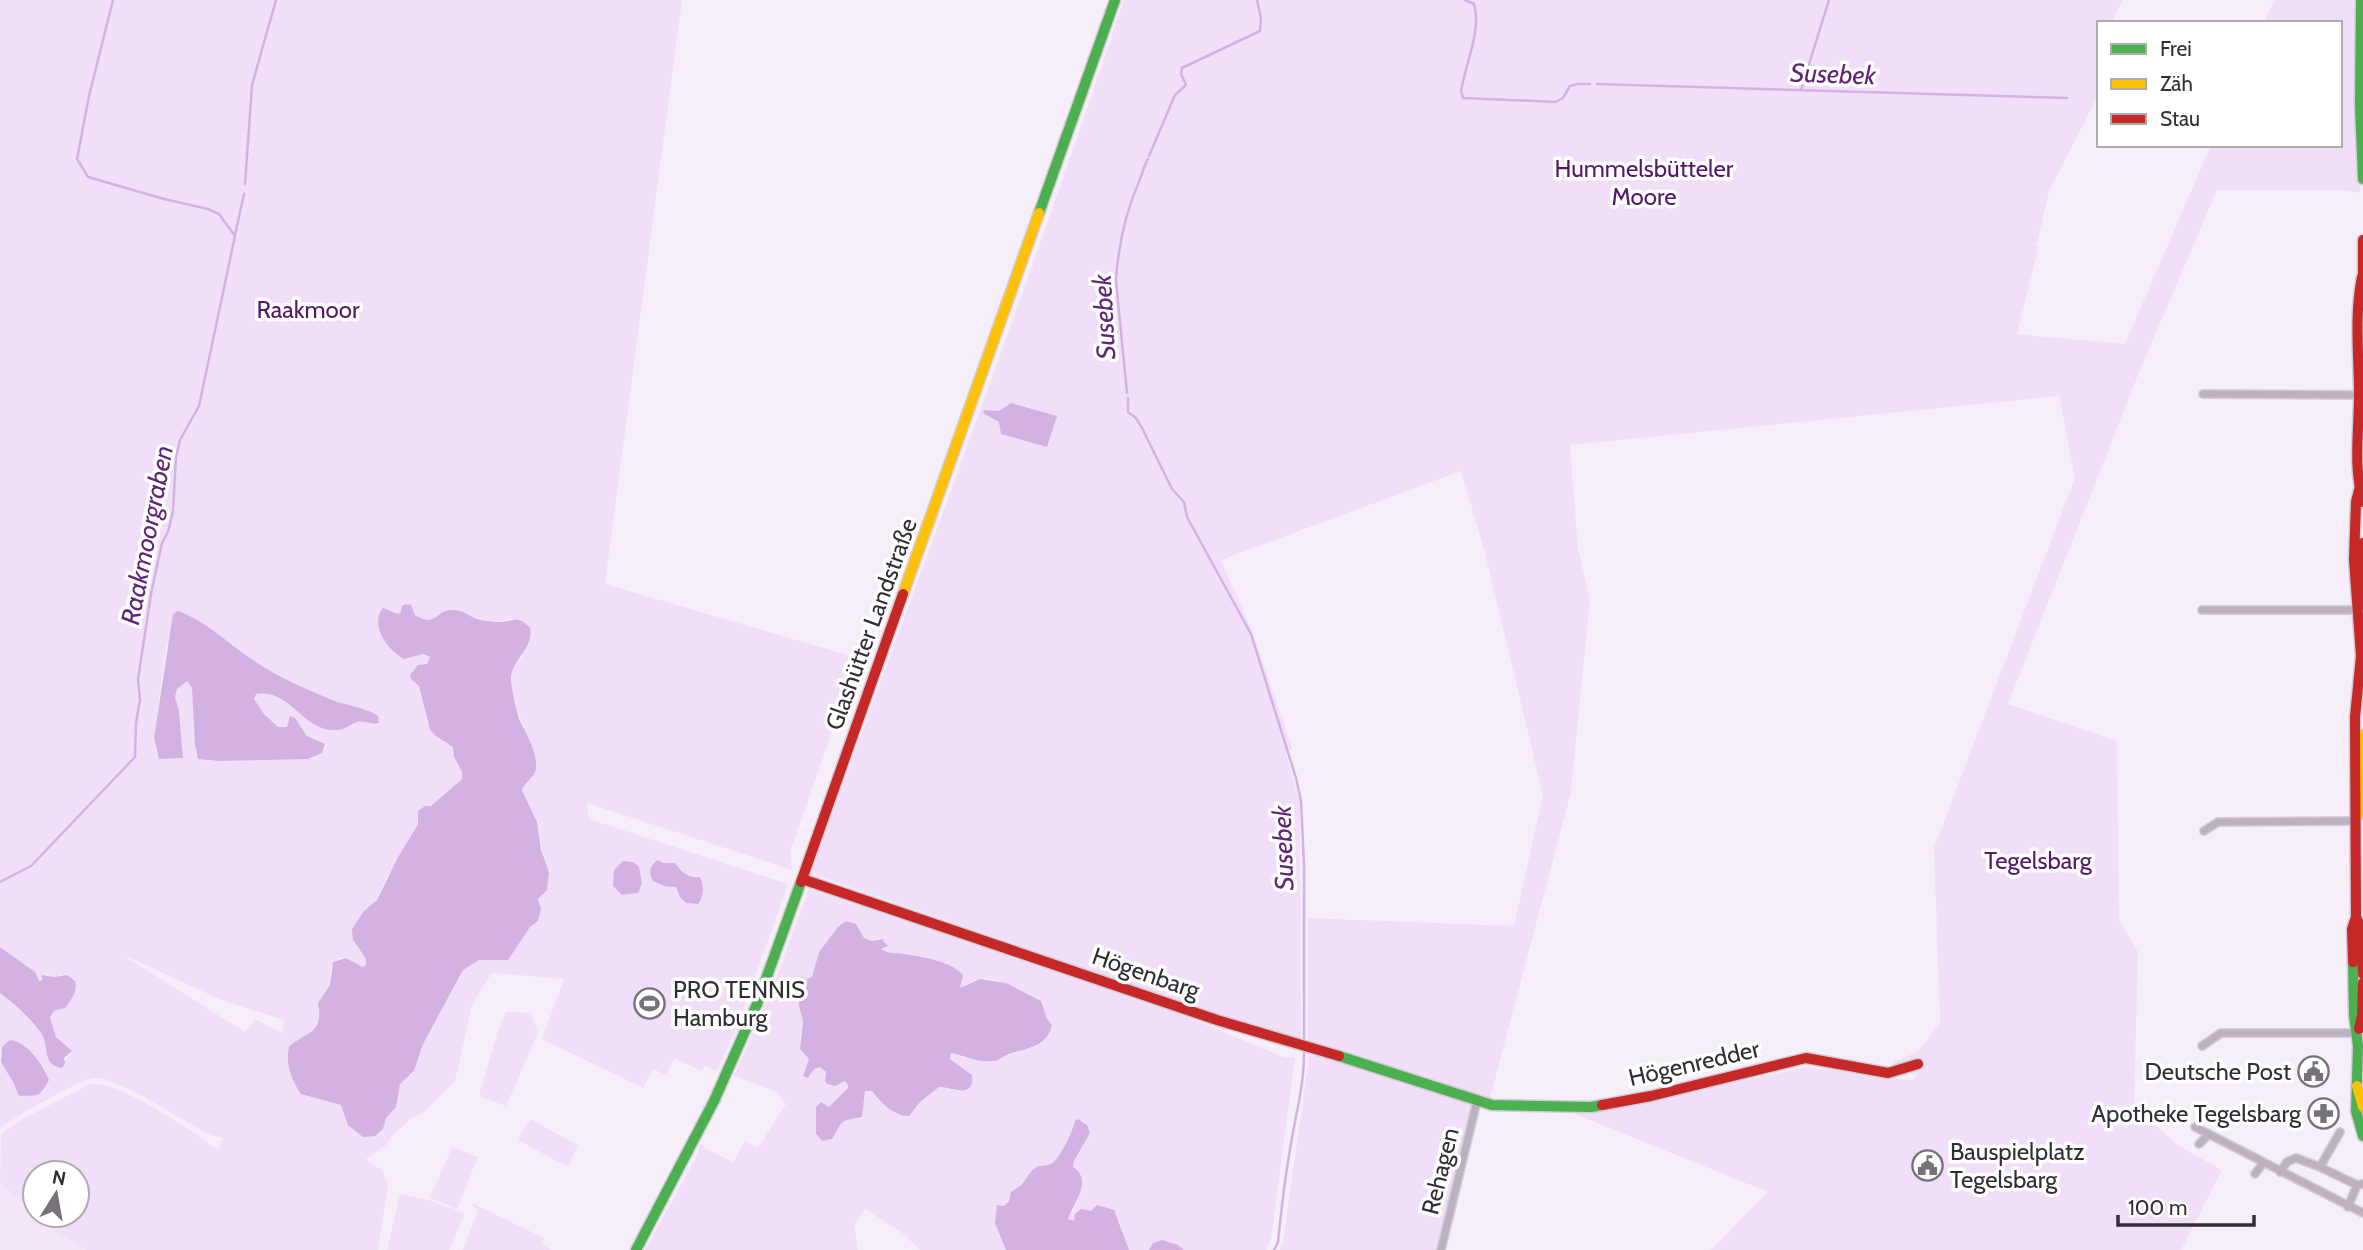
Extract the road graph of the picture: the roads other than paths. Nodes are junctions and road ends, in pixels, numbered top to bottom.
1 (1115, 0) edge
2 (2361, 0) edge
3 (2363, 179) edge
4 (2363, 240) edge
5 (2363, 277) edge
6 (2363, 284) edge
7 (2363, 383) edge
8 (2203, 394) dead end
9 (2359, 395) junction
10 (2361, 490) edge
11 (2363, 502) edge
12 (2363, 543) edge
13 (2202, 610) dead end
14 (2360, 610) junction
15 (2361, 701) edge
16 (2363, 715) edge
17 (2363, 735) edge
18 (2357, 821) junction
19 (2204, 831) dead end
20 (802, 879) junction
21 (2359, 917) edge
22 (2363, 974) edge
23 (2363, 983) edge
24 (2358, 1033) junction
25 (2202, 1046) dead end
26 (1918, 1064) dead end
27 (2357, 1085) junction
28 (1478, 1101) junction
29 (2363, 1107) edge
30 (2195, 1127) dead end
31 (2340, 1132) dead end
32 (2209, 1134) junction
33 (2363, 1136) edge
34 (2199, 1144) dead end
35 (2263, 1163) junction
36 (2320, 1167) junction
37 (2280, 1172) junction
38 (2255, 1174) dead end
39 (2360, 1185) edge
40 (2348, 1207) junction
41 (2363, 1213) edge
42 (636, 1250) edge
43 (1441, 1250) edge

1 - 20 street, Glashütter Landstraße
2 - 3 street
4 - 5 street
5 - 6 street
5 - 9 street
7 - 9 street
8 - 9 street
9 - 10 street
10 - 11 street
10 - 14 street
12 - 14 street
13 - 14 street
14 - 15 street
15 - 16 street
15 - 18 street
17 - 18 street
18 - 19 street
18 - 21 street
20 - 28 street, Högenbarg
20 - 42 street, Glashütter Landstraße
21 - 22 street
21 - 24 street
23 - 24 street
24 - 25 street
24 - 27 street
26 - 28 street, Högenredder
27 - 29 street
27 - 33 street
28 - 43 street, Rehagen
30 - 32 street
31 - 36 street
32 - 34 street
32 - 35 street
35 - 37 street
35 - 38 street
36 - 37 street
36 - 39 street
37 - 40 street
39 - 40 street
40 - 41 street

